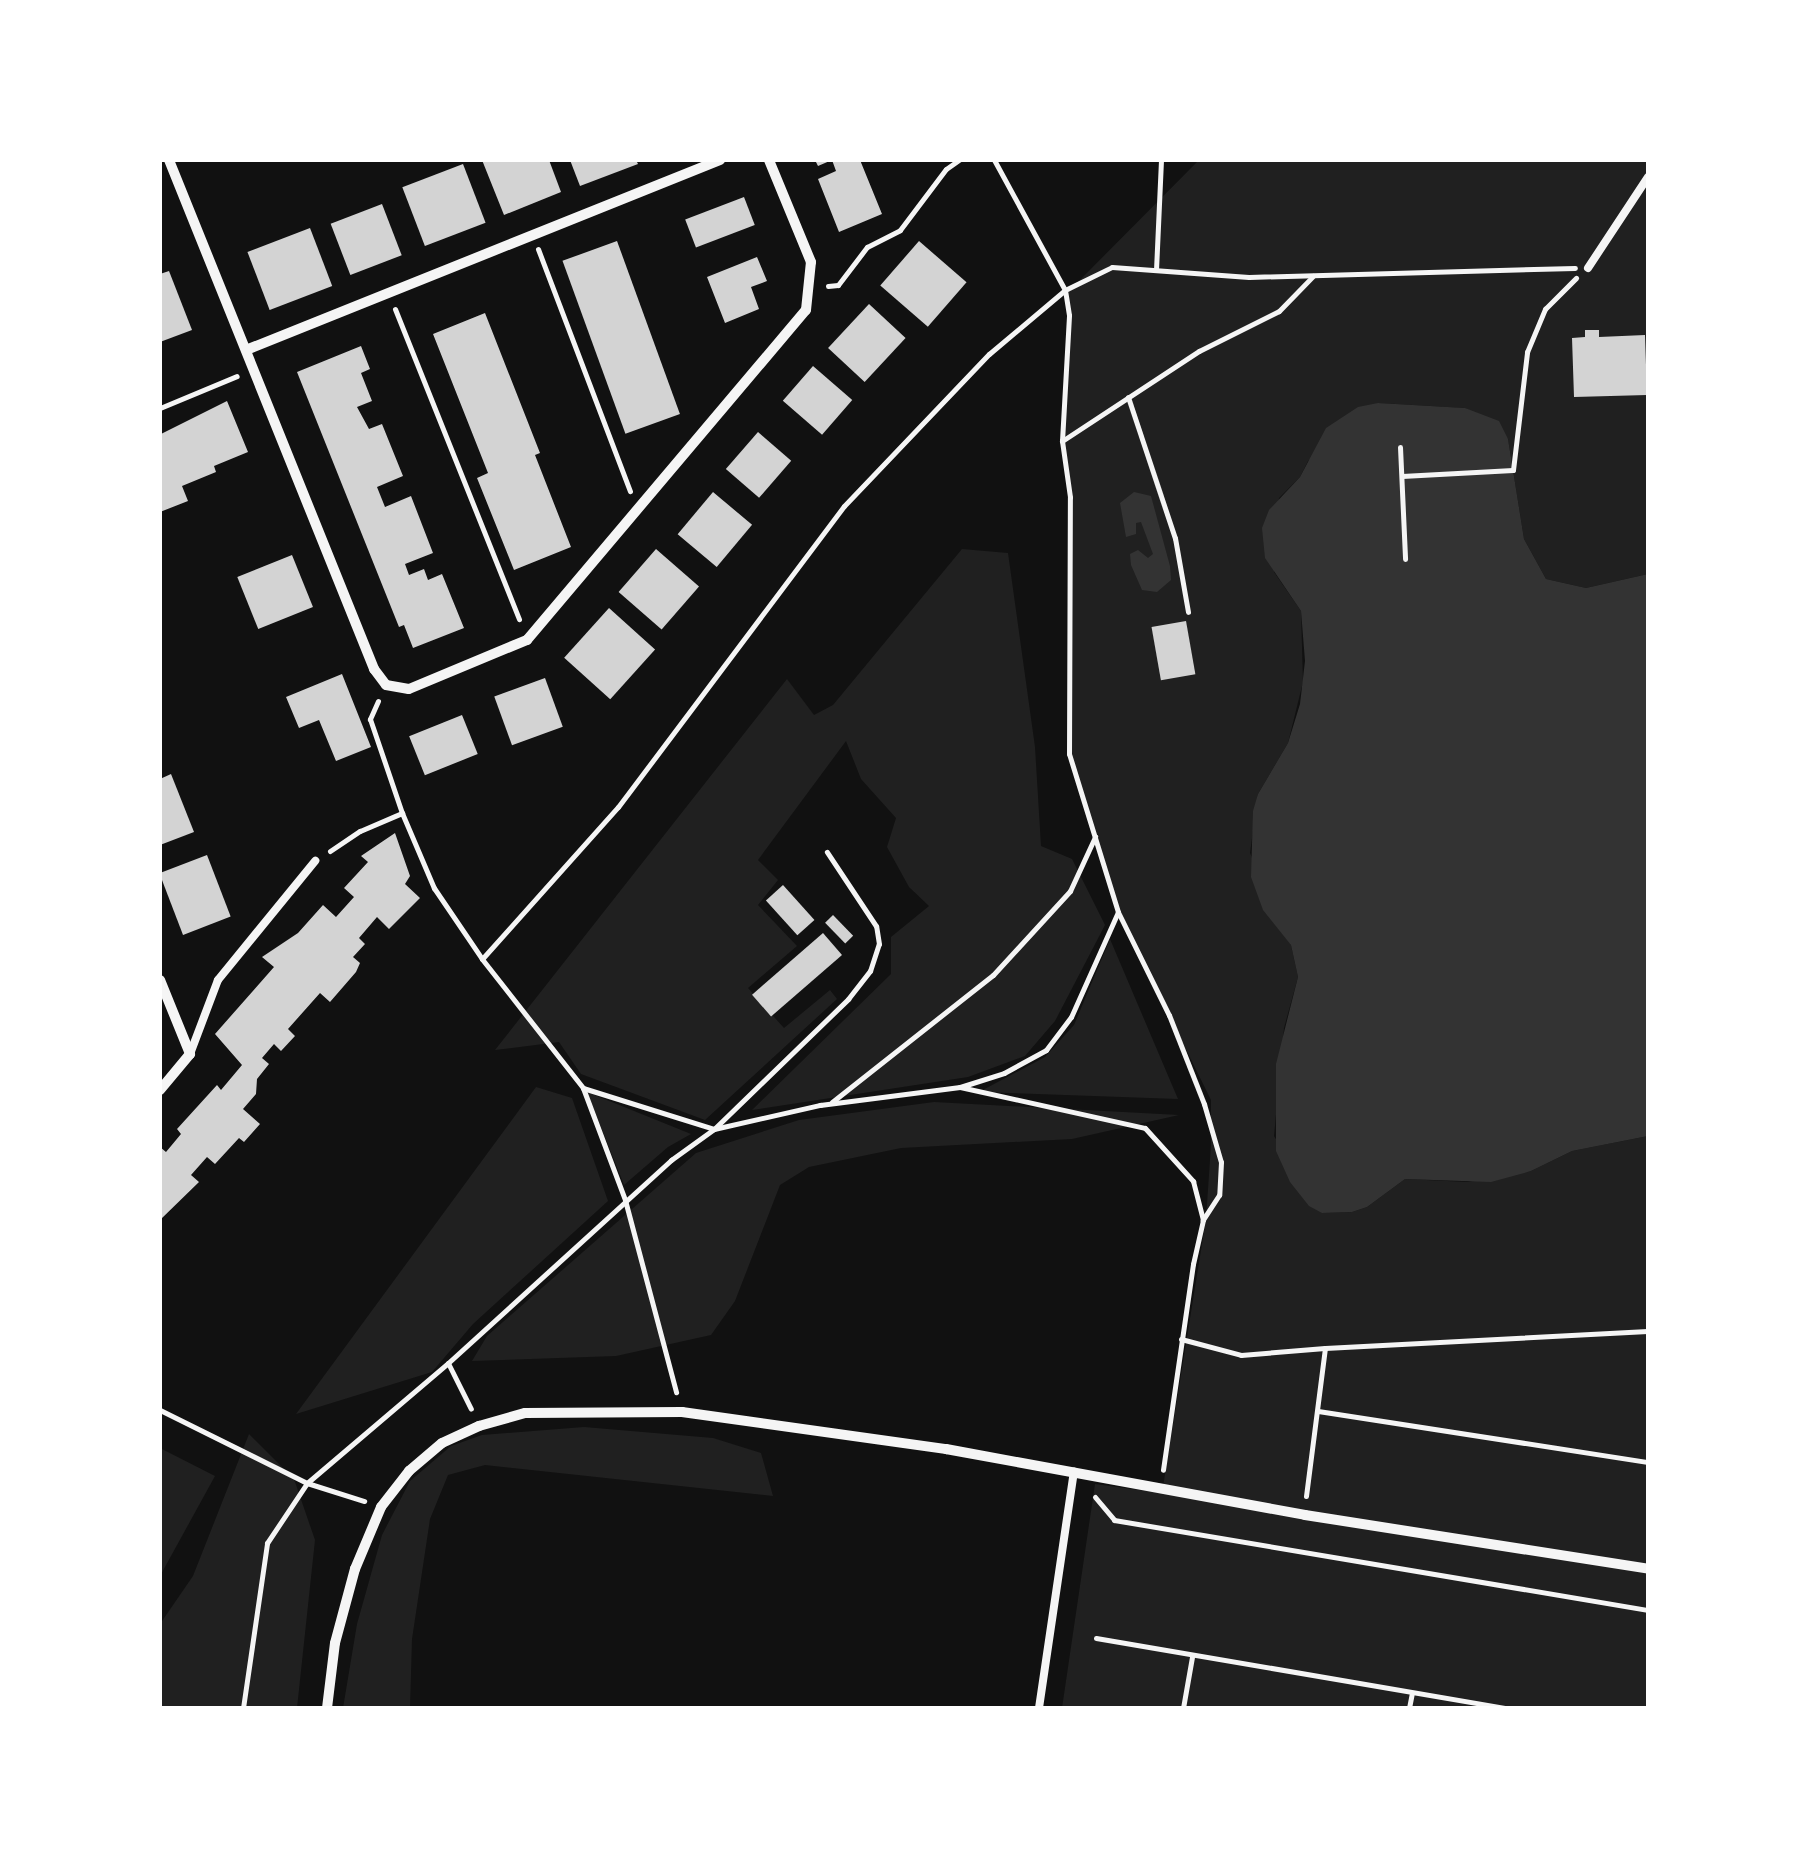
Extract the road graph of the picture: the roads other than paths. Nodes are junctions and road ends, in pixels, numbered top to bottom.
1 (169, 160) edge
2 (720, 160) edge
3 (769, 160) edge
4 (1648, 177) edge
5 (1588, 268) road end
6 (246, 350) junction
7 (315, 861) road end
8 (160, 980) edge
9 (190, 1054) junction
10 (160, 1090) edge
11 (1074, 1472) junction
12 (1648, 1570) edge
13 (327, 1708) edge
14 (1039, 1708) edge

1 - 6 street
2 - 6 street
3 - 6 street
4 - 5 lane
7 - 9 lane
8 - 9 street
9 - 10 street
11 - 12 street
11 - 13 street
11 - 14 lane

